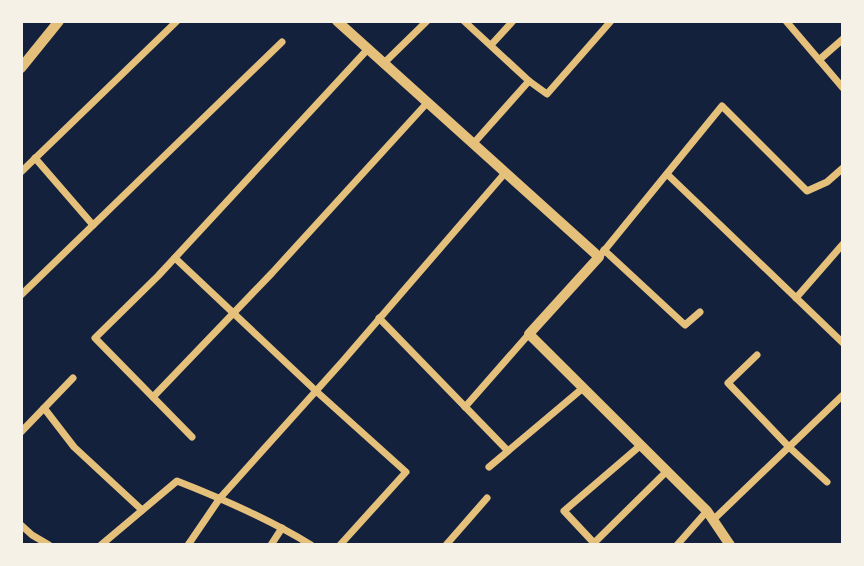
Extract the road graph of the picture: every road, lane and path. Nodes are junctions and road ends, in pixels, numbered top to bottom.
1 (59, 21) edge
2 (177, 21) edge
3 (337, 21) edge
4 (427, 21) edge
5 (464, 21) edge
6 (513, 21) edge
7 (611, 21) edge
8 (786, 21) edge
9 (843, 39) edge
10 (282, 42) dead end
11 (491, 45) junction
12 (367, 50) junction
13 (819, 60) junction
14 (383, 64) junction
15 (21, 68) edge
16 (530, 81) junction
17 (842, 88) edge
18 (427, 103) junction
19 (473, 144) junction
20 (36, 158) junction
21 (843, 168) edge
22 (21, 172) edge
23 (505, 173) junction
24 (667, 174) junction
25 (93, 225) junction
26 (843, 244) edge
27 (602, 254) junction
28 (175, 258) junction
29 (21, 295) edge
30 (796, 298) junction
31 (700, 312) dead end
32 (233, 314) junction
33 (379, 318) junction
34 (529, 334) junction
35 (843, 343) edge
36 (757, 355) dead end
37 (73, 378) dead end
38 (583, 388) junction
39 (316, 391) junction
40 (843, 395) edge
41 (153, 397) junction
42 (836, 402) junction
43 (465, 407) junction
44 (44, 408) junction
45 (843, 408) edge
46 (21, 432) edge
47 (192, 437) dead end
48 (640, 445) junction
49 (789, 447) junction
50 (508, 451) junction
51 (489, 467) dead end
52 (667, 471) junction
53 (827, 482) dead end
54 (220, 498) junction
55 (487, 498) dead end
56 (142, 510) junction
57 (710, 516) junction
58 (21, 525) edge
59 (282, 528) junction
60 (32, 535) junction
61 (595, 544) edge
62 (27, 545) edge
63 (49, 545) edge
64 (100, 545) edge
65 (188, 545) edge
66 (271, 545) edge
67 (311, 545) edge
68 (340, 545) edge
69 (446, 545) edge
70 (677, 545) edge
71 (730, 545) edge

1 - 15 street
2 - 20 street
3 - 12 street
4 - 14 street
5 - 11 street
6 - 11 street
7 - 16 street
8 - 13 street
9 - 13 street
10 - 25 street
11 - 16 street
12 - 14 street
12 - 28 street
13 - 17 street
14 - 18 street
16 - 19 street
18 - 19 street
18 - 32 street
19 - 23 street
20 - 22 street
20 - 25 street
21 - 24 street
23 - 27 street
23 - 33 street
24 - 27 street
24 - 30 street
25 - 29 street
26 - 30 street
27 - 31 street
27 - 34 street
28 - 32 street
28 - 41 street
30 - 35 street
32 - 39 street
32 - 41 street
33 - 39 street
33 - 43 street
34 - 38 street
34 - 43 street
36 - 49 street
37 - 44 street
38 - 48 street
38 - 50 street
39 - 54 street
39 - 68 street
40 - 42 street
41 - 47 street
42 - 45 street
42 - 49 street
43 - 50 street
44 - 46 street
44 - 56 street
48 - 52 street
48 - 61 street
49 - 53 street
49 - 57 street
50 - 51 street
52 - 57 street
52 - 61 street
54 - 56 street
54 - 59 street
54 - 65 street
55 - 69 street
56 - 64 street
57 - 70 street
57 - 71 street
58 - 60 street
59 - 66 street
59 - 67 street
60 - 62 street
60 - 63 street

